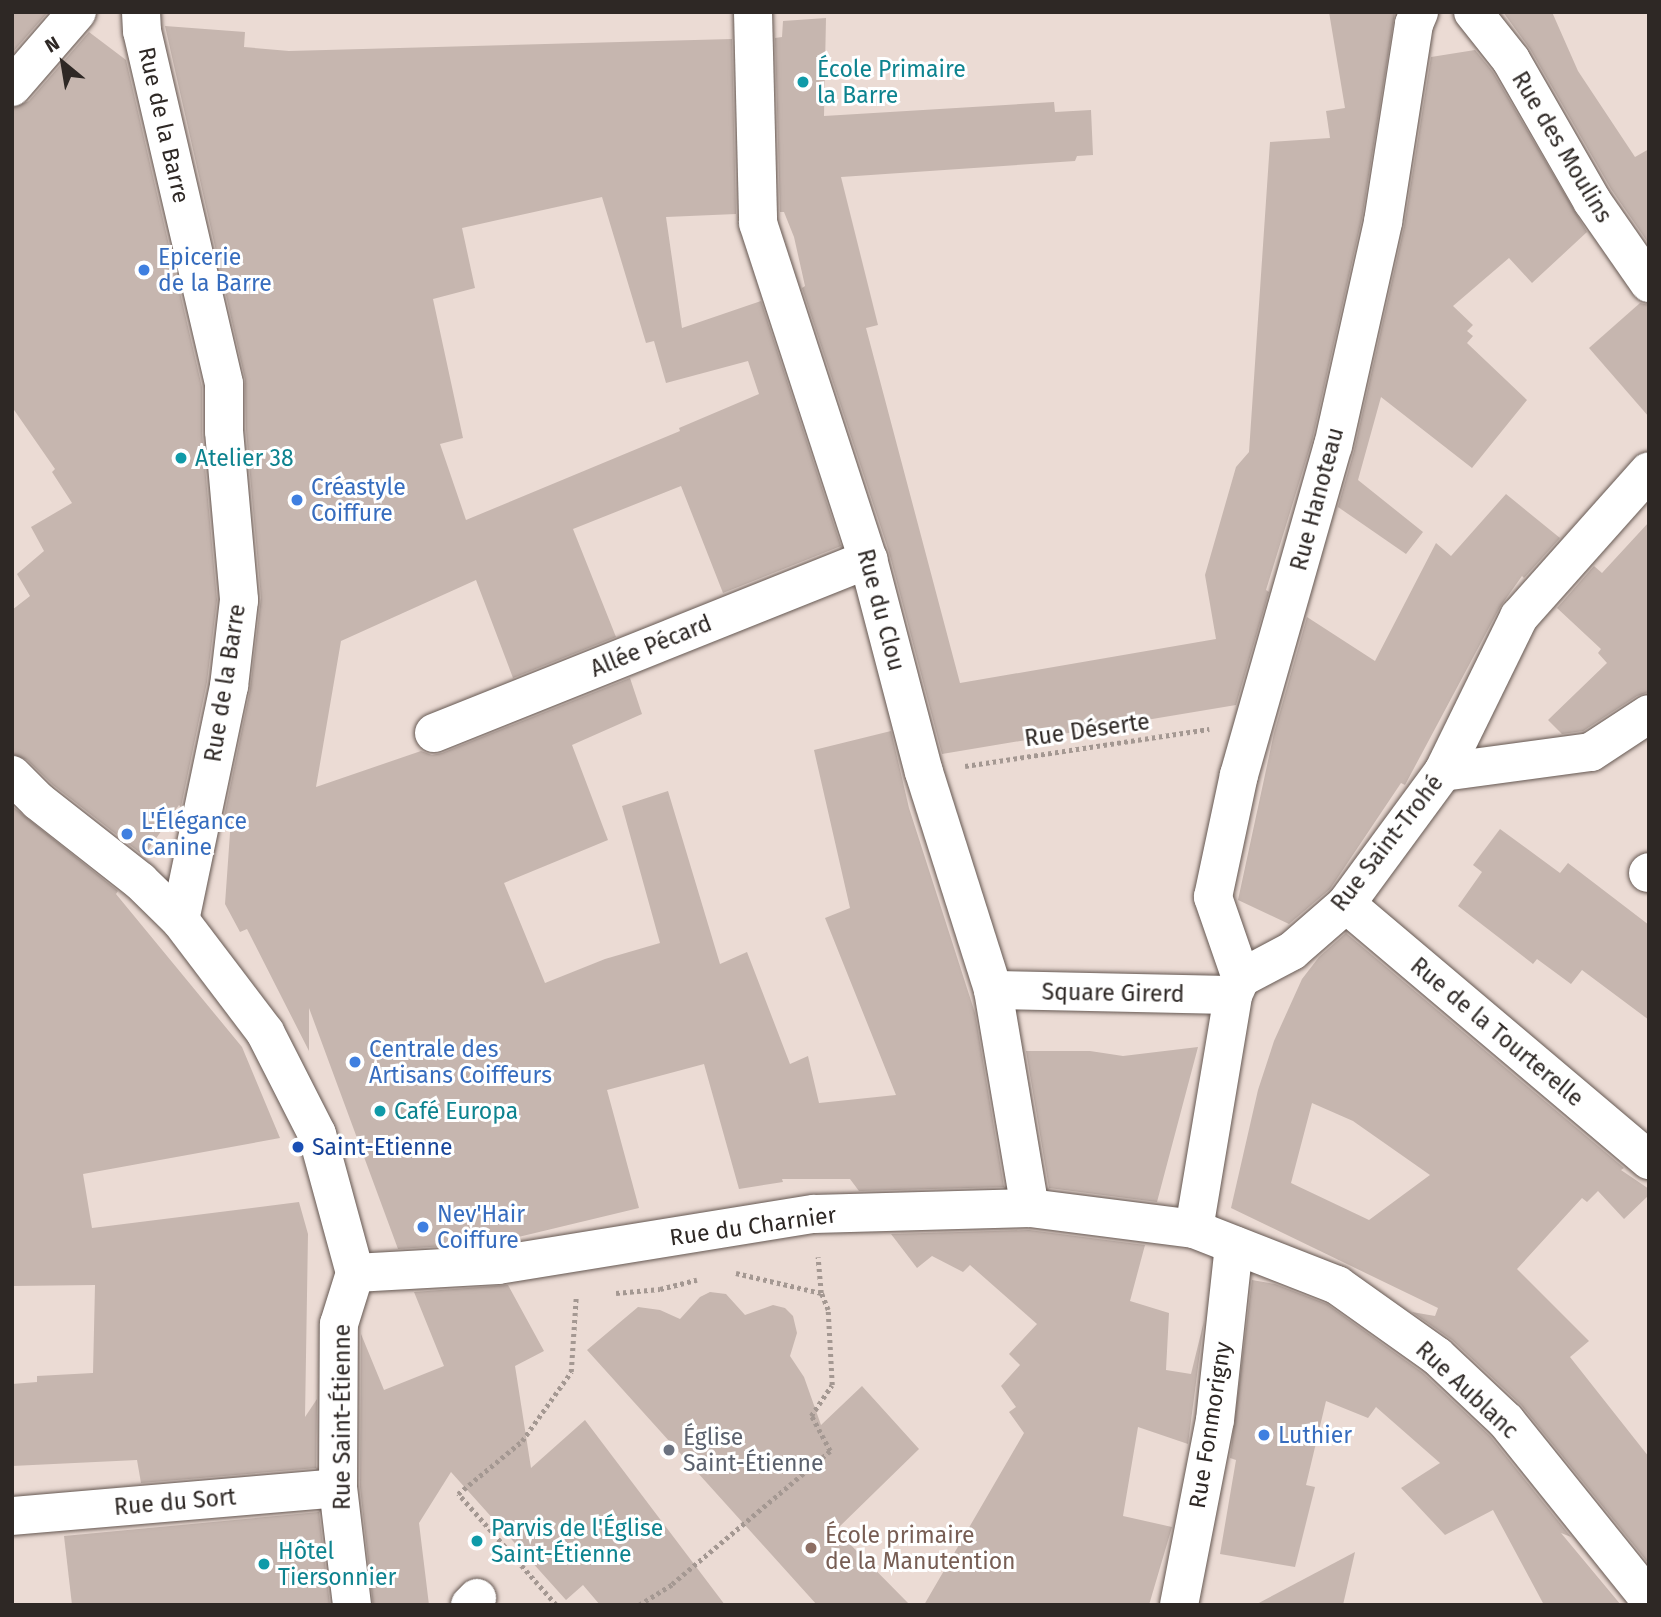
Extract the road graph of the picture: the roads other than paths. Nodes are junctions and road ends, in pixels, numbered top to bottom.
1 (77, 12) edge
2 (141, 12) edge
3 (753, 12) edge
4 (1419, 12) edge
5 (1473, 12) edge
6 (12, 87) edge
7 (1649, 283) edge
8 (1649, 471) edge
9 (868, 559) junction
10 (1644, 725) edge
11 (434, 733) dead end
12 (1443, 772) junction
13 (12, 775) edge
14 (1346, 904) junction
15 (180, 920) junction
16 (1237, 986) junction
17 (993, 990) junction
18 (1649, 1160) edge
19 (1030, 1208) junction
20 (1194, 1229) junction
21 (1234, 1245) junction
22 (355, 1273) junction
23 (338, 1488) junction
24 (12, 1516) edge
25 (1649, 1599) edge
26 (352, 1605) edge
27 (1179, 1605) edge

1 - 6 street
2 - 15 street, Rue de la Barre
3 - 9 street, Rue du Clou
4 - 16 street, Rue Hanoteau
5 - 7 street, Rue des Moulins
8 - 12 street, Rue Saint-Trohé
9 - 11 street, Allée Pécard
9 - 17 street, Rue du Clou
10 - 12 street
12 - 14 street, Rue Saint-Trohé
13 - 15 street
14 - 16 street, Rue Saint-Trohé
14 - 18 street, Rue de la Tourterelle
15 - 22 street
16 - 17 street, Square Girerd
16 - 20 street
17 - 19 street, Rue du Clou
19 - 20 street, Rue du Charnier
19 - 22 street, Rue du Charnier
20 - 21 street, Rue du Charnier
21 - 25 street, Rue Aublanc
21 - 27 street, Rue Fonmorigny
22 - 23 street, Rue Saint-Étienne
23 - 24 street, Rue du Sort
23 - 26 street, Rue Saint-Étienne

